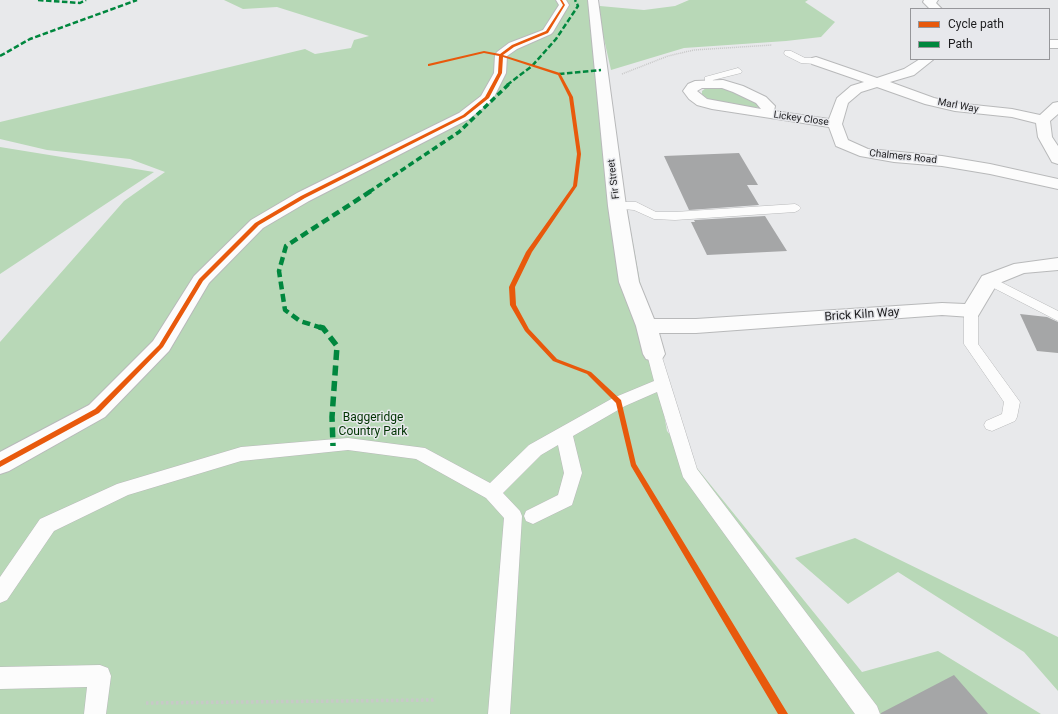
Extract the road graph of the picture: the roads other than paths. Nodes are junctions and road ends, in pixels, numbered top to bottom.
1 (561, 0) edge
2 (593, 0) edge
3 (933, 0) edge
4 (936, 8) edge
5 (788, 53) dead end
6 (927, 60) edge
7 (816, 61) joint
8 (738, 71) dead end
9 (875, 82) junction
10 (709, 84) junction
11 (1058, 106) edge
12 (767, 114) junction
13 (1043, 120) junction
14 (835, 124) junction
15 (1058, 159) edge
16 (1058, 184) edge
17 (617, 206) junction
18 (794, 208) dead end
19 (1058, 264) edge
20 (989, 280) junction
21 (971, 312) junction
22 (1058, 317) edge
23 (646, 326) junction
24 (654, 354) joint
25 (662, 384) junction
26 (992, 425) dead end
27 (564, 433) junction
28 (0, 464) edge
29 (492, 493) junction
30 (533, 516) dead end
31 (0, 594) edge
32 (0, 678) edge
33 (95, 714) edge
34 (499, 714) edge
35 (869, 714) edge

1 - 28 street
2 - 17 street, Fir Street
3 - 4 street
5 - 7 lane
6 - 9 street
7 - 9 street, Marl Way
8 - 10 lane
9 - 13 street, Marl Way
9 - 14 street
10 - 12 street, Lickey Close
10 - 12 street, Lickey Close
11 - 13 street
12 - 14 street, Lickey Close
13 - 15 street
14 - 16 street, Chalmers Road
17 - 18 lane
17 - 23 street, Fir Street
19 - 20 street
20 - 21 street
20 - 22 lane
21 - 23 street, Brick Kiln Way
21 - 26 lane
23 - 24 street, Fir Street
24 - 25 lane
25 - 27 lane
25 - 35 lane
27 - 29 lane
27 - 30 lane
29 - 31 lane
29 - 34 lane
32 - 33 lane

